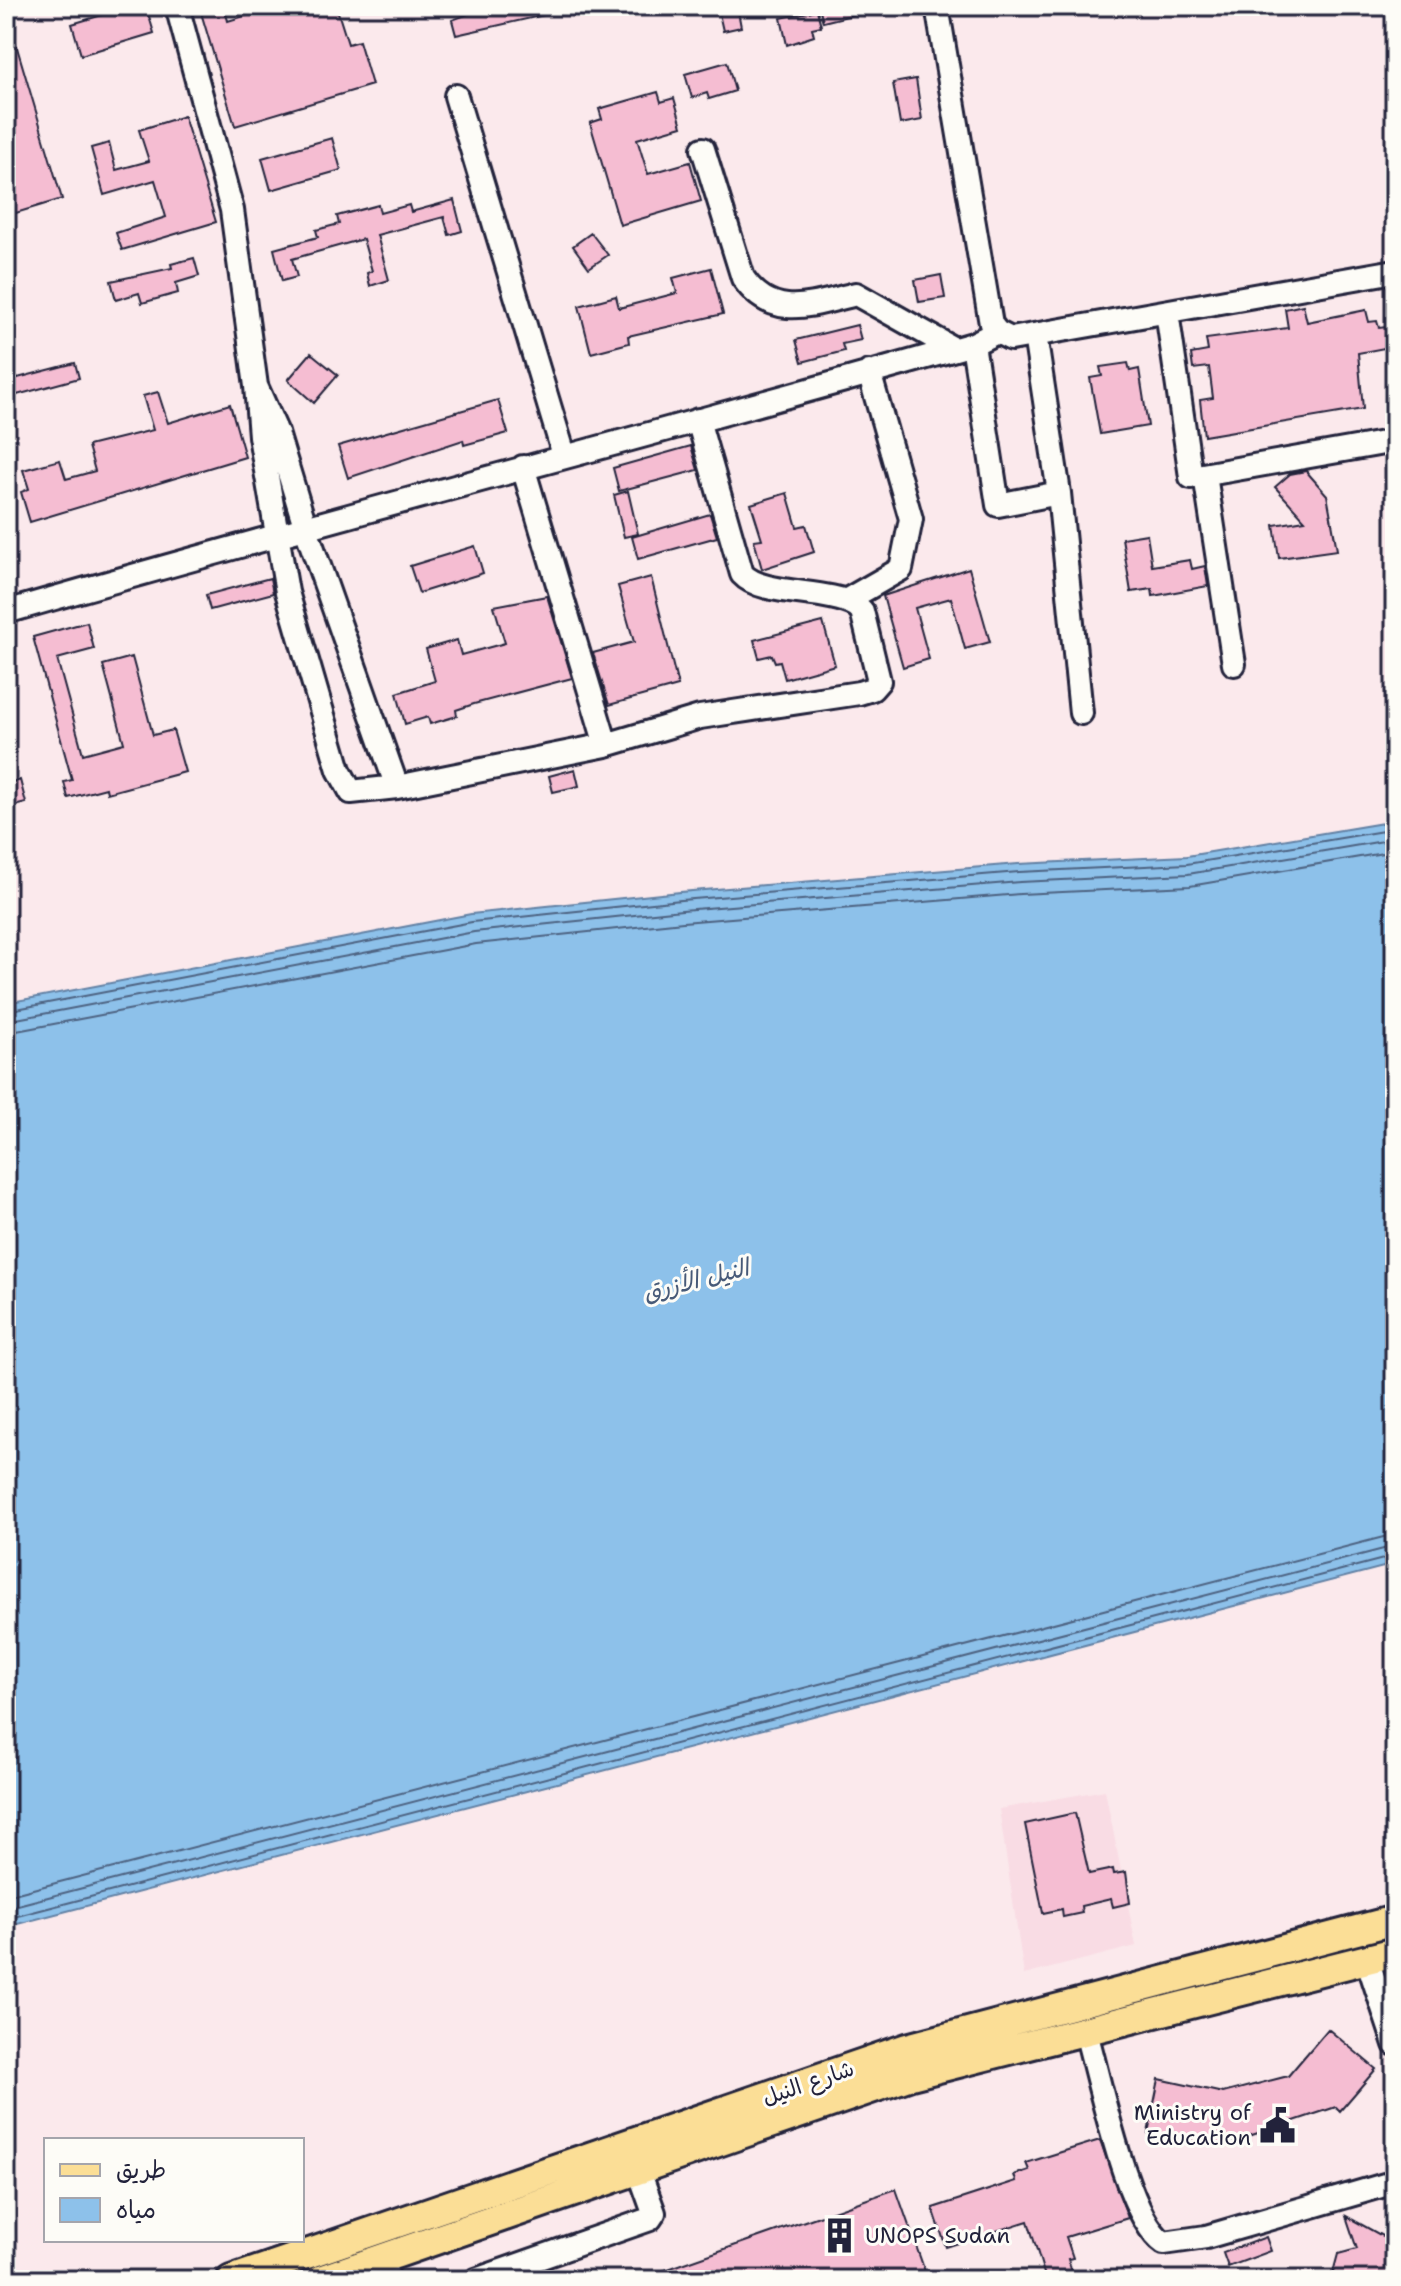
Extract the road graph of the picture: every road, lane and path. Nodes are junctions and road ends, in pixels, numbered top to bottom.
1 (177, 6) edge
2 (937, 6) edge
3 (456, 96) dead end
4 (703, 149) dead end
5 (1395, 271) edge
6 (1167, 312) junction
7 (997, 332) junction
8 (1035, 335) junction
9 (964, 346) junction
10 (869, 372) junction
11 (256, 386) junction
12 (698, 420) junction
13 (1395, 441) edge
14 (564, 455) junction
15 (523, 467) junction
16 (1205, 475) junction
17 (1059, 493) junction
18 (306, 529) junction
19 (275, 536) junction
20 (847, 600) junction
21 (6, 612) edge
22 (1234, 664) dead end
23 (1081, 713) dead end
24 (606, 745) junction
25 (397, 787) junction
26 (1395, 1920) edge
27 (1395, 1952) edge
28 (1367, 1959) junction
29 (1085, 2029) junction
30 (1395, 2044) edge
31 (639, 2171) junction
32 (1395, 2182) edge
33 (385, 2269) edge
34 (231, 2280) edge
35 (320, 2280) edge
36 (476, 2280) edge

1 - 11 street
2 - 7 street
3 - 14 street
4 - 9 street
5 - 6 street
6 - 8 street
6 - 16 street
7 - 8 street
7 - 9 street
8 - 17 street
9 - 10 street
9 - 17 street
10 - 12 street
10 - 20 street
11 - 18 street
11 - 19 street
12 - 14 street
12 - 20 street
13 - 16 street
14 - 15 street
15 - 18 street
15 - 24 street
16 - 22 street
17 - 23 street
18 - 19 street
18 - 25 street
19 - 21 street
19 - 25 street
20 - 24 street
24 - 25 street
26 - 34 main road, شارع النيل
27 - 28 main road, شارع النيل
28 - 29 main road, شارع النيل
28 - 30 street
29 - 31 main road, شارع النيل
29 - 32 street
31 - 33 main road, شارع النيل
31 - 36 street
33 - 35 main road, شارع النيل

